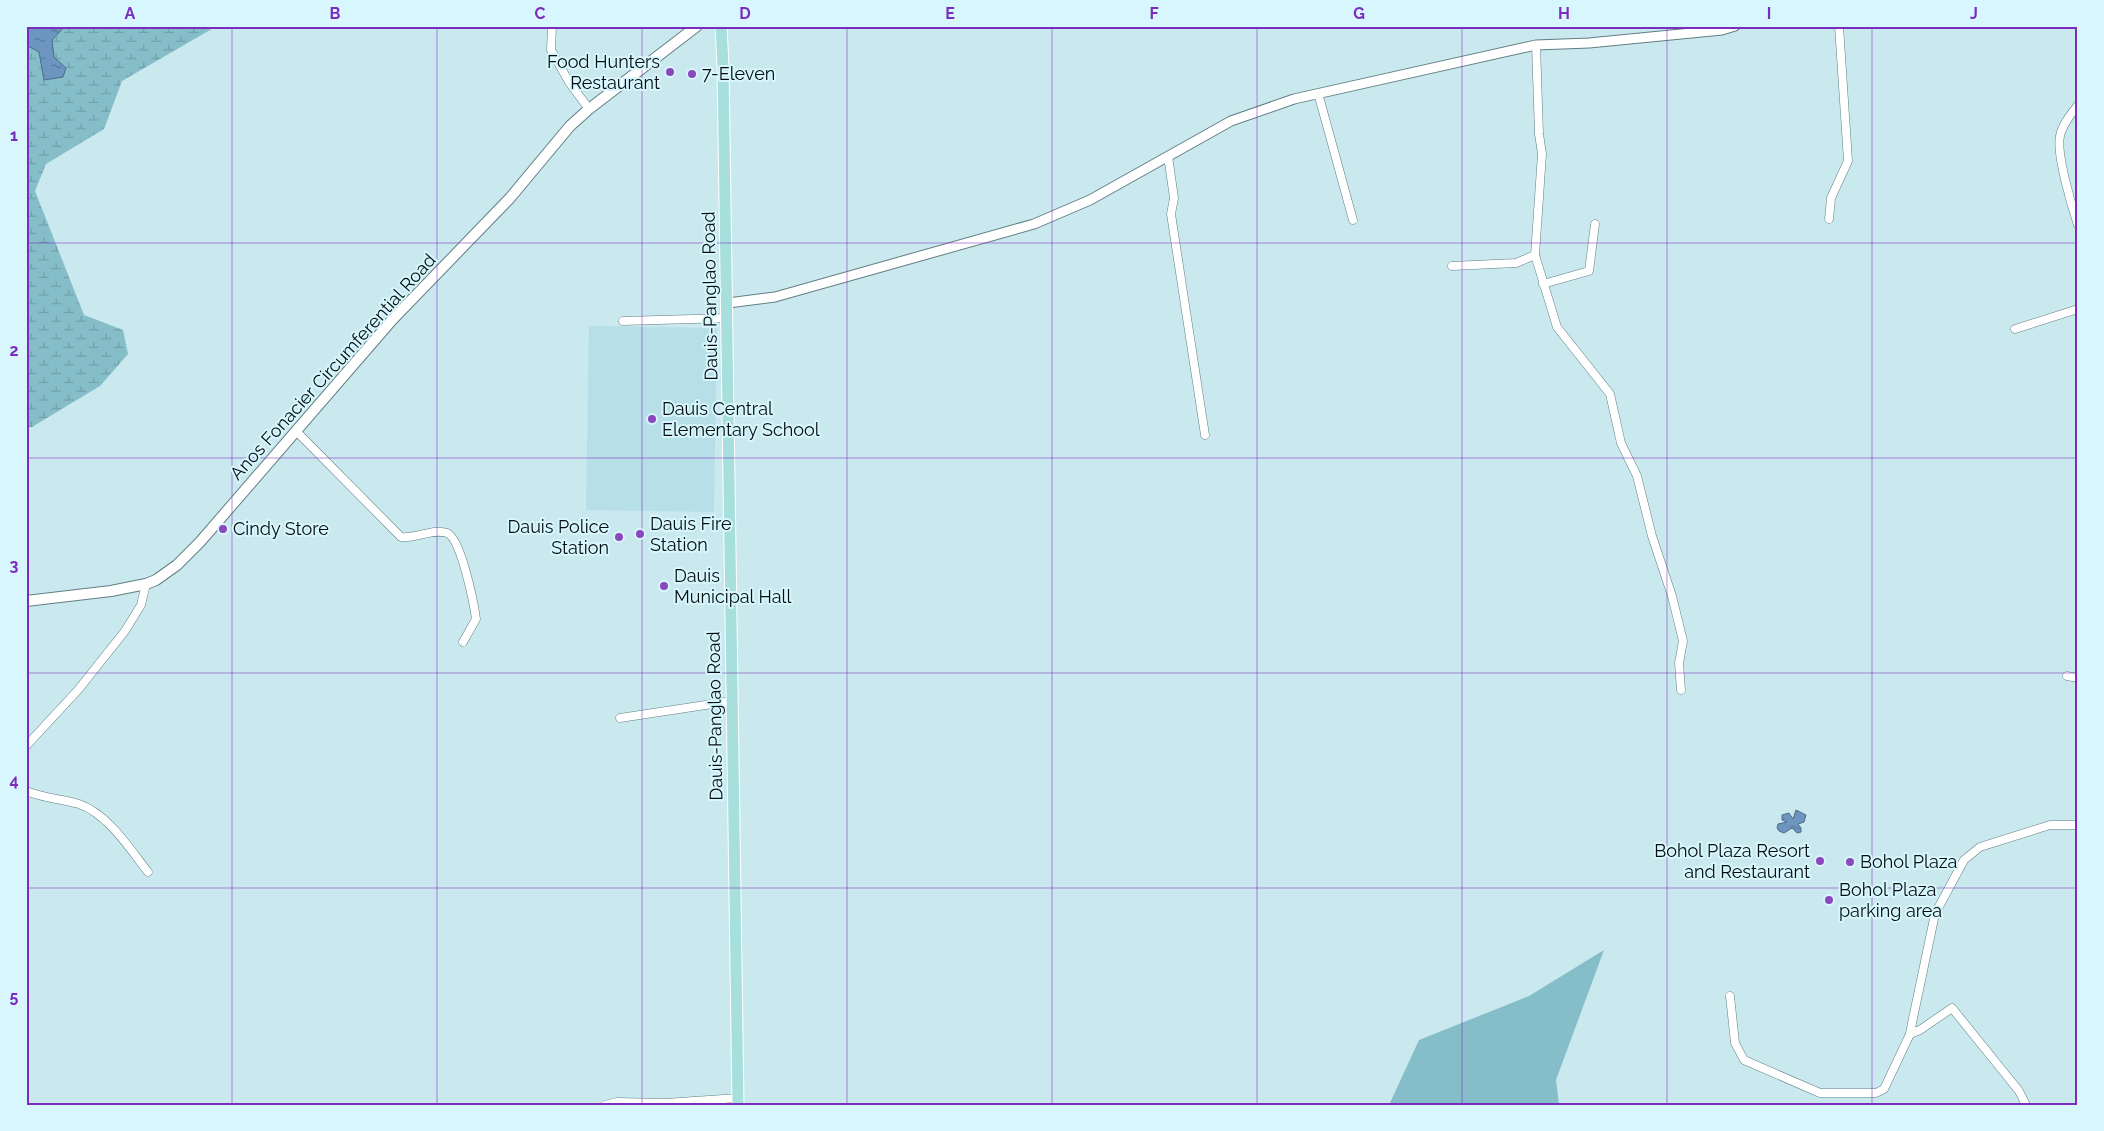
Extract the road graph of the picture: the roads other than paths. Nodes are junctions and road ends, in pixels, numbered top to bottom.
1 (552, 26) edge
2 (697, 26) edge
3 (721, 26) edge
4 (1735, 26) edge
5 (1839, 26) edge
6 (1536, 45) junction
7 (1318, 93) junction
8 (2078, 105) edge
9 (588, 109) junction
10 (1168, 156) junction
11 (1828, 219) dead end
12 (1353, 220) dead end
13 (1595, 224) dead end
14 (2078, 225) edge
15 (1535, 254) junction
16 (1452, 266) dead end
17 (1543, 284) junction
18 (728, 303) junction
19 (2078, 309) edge
20 (728, 318) junction
21 (623, 321) dead end
22 (2015, 330) dead end
23 (296, 431) junction
24 (1205, 435) dead end
25 (146, 584) junction
26 (26, 601) edge
27 (464, 642) dead end
28 (2067, 676) dead end
29 (2078, 678) edge
30 (1681, 690) dead end
31 (732, 701) junction
32 (620, 718) dead end
33 (26, 746) edge
34 (26, 791) edge
35 (2078, 825) edge
36 (148, 872) dead end
37 (1730, 996) dead end
38 (1910, 1034) junction
39 (738, 1101) edge
40 (605, 1105) edge
41 (2026, 1105) edge

1 - 9 street
2 - 9 main road, Anos Fonacier Circumferential Road
3 - 18 main road, Dauis-Panglao Road
4 - 6 street
5 - 11 street
6 - 7 street
6 - 15 street
7 - 10 street
7 - 12 street
8 - 14 street
9 - 23 main road, Anos Fonacier Circumferential Road
10 - 18 street
10 - 24 street
13 - 17 street
15 - 16 street
15 - 17 street
17 - 30 street
18 - 20 main road, Dauis-Panglao Road
19 - 22 street
20 - 21 street
20 - 31 main road, Dauis-Panglao Road
23 - 25 main road, Anos Fonacier Circumferential Road
23 - 27 street
25 - 26 main road, Anos Fonacier Circumferential Road
25 - 33 street
28 - 29 street
31 - 32 street
31 - 39 main road, Dauis-Panglao Road
34 - 36 street
35 - 38 street
37 - 38 street
38 - 41 street
39 - 40 street

